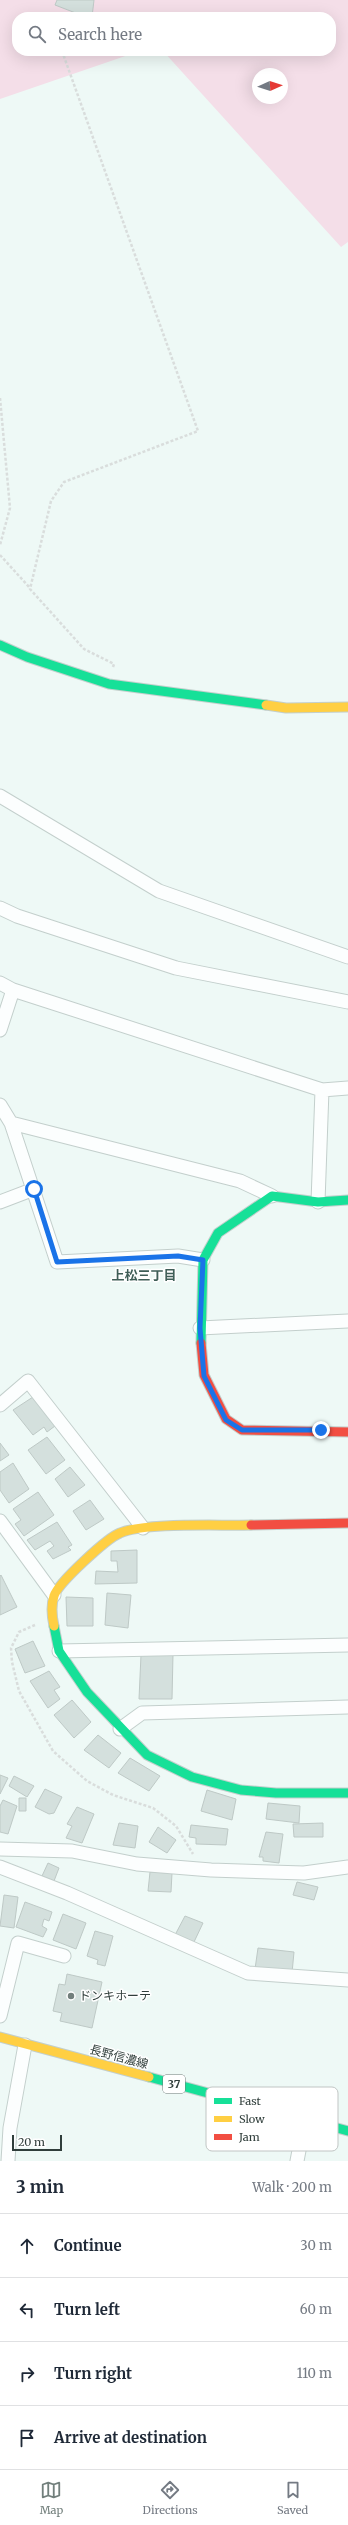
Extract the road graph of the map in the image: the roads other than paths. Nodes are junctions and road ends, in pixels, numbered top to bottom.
1 (0, 645) edge
2 (348, 707) edge
3 (0, 796) edge
4 (0, 908) edge
5 (348, 957) edge
6 (0, 983) edge
7 (14, 990) junction
8 (348, 1002) edge
9 (0, 1030) edge
10 (348, 1088) edge
11 (322, 1090) junction
12 (0, 1105) edge
13 (11, 1123) junction
14 (34, 1189) junction
15 (272, 1196) junction
16 (348, 1200) edge
17 (0, 1202) edge
18 (318, 1202) junction
19 (203, 1260) junction
20 (348, 1320) edge
21 (200, 1328) junction
22 (0, 1405) edge
23 (348, 1432) edge
24 (0, 1521) edge
25 (348, 1523) edge
26 (143, 1528) junction
27 (54, 1595) junction
28 (348, 1645) edge
29 (59, 1651) junction
30 (348, 1707) edge
31 (120, 1729) junction
32 (348, 1793) edge
33 (0, 1849) edge
34 (0, 1867) edge
35 (348, 1867) edge
36 (64, 1956) dead end
37 (348, 1980) edge
38 (0, 2016) edge
39 (0, 2037) edge
40 (24, 2045) junction
41 (206, 2093) edge
42 (338, 2128) edge
43 (348, 2131) edge
44 (299, 2151) edge
45 (8, 2161) edge
46 (297, 2161) edge

1 - 2 street
3 - 5 street
4 - 8 street
6 - 7 street
7 - 9 street
7 - 11 street
10 - 11 street
11 - 18 street
12 - 13 street
13 - 14 street
13 - 15 street
14 - 17 street
14 - 19 street
15 - 18 street
15 - 19 street
16 - 18 street
19 - 21 street
20 - 21 street
21 - 23 street
22 - 26 street
24 - 27 street
25 - 26 street
26 - 27 street
27 - 29 street
28 - 29 street
29 - 31 street
30 - 31 street
31 - 32 street
33 - 35 street
34 - 37 street
36 - 38 street
39 - 40 street, 長野信濃線 / 37
40 - 41 street, 長野信濃線 / 37
40 - 45 street
42 - 43 street, 長野信濃線 / 37
44 - 46 street

